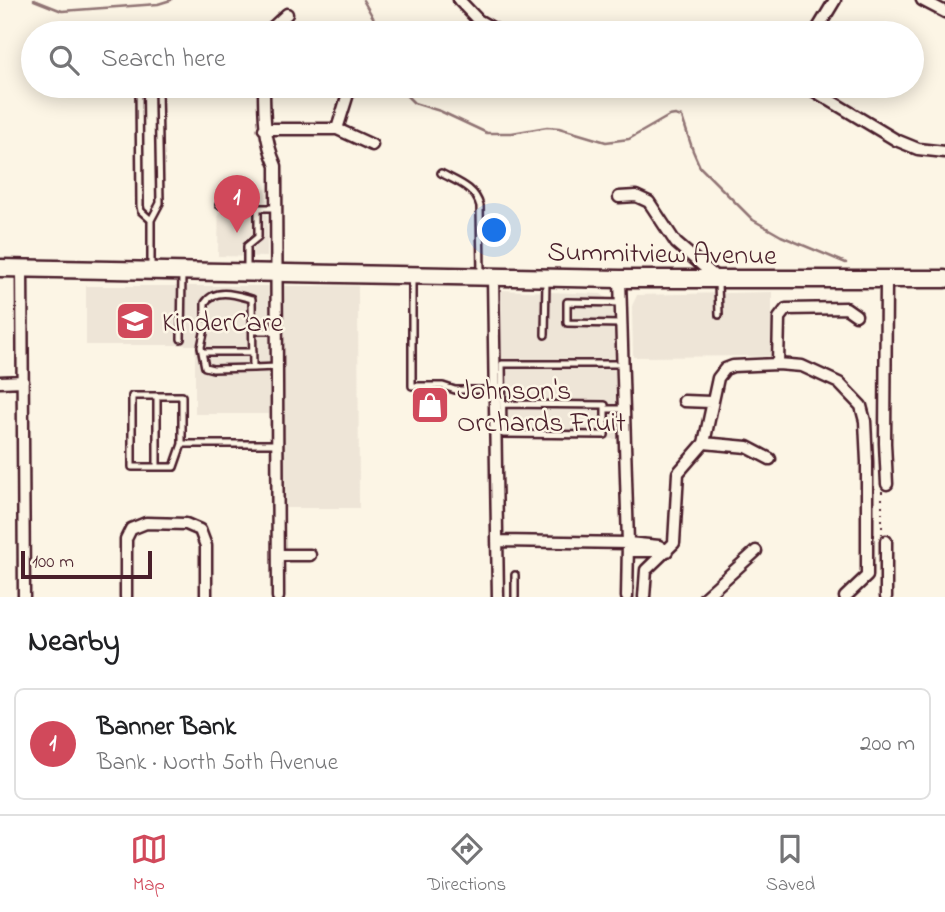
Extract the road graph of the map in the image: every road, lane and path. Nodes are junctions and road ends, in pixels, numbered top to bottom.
1 (459, 0) edge
2 (835, 0) edge
3 (922, 0) edge
4 (945, 12) edge
5 (287, 13) dead end
6 (279, 21) edge
7 (480, 21) edge
8 (822, 21) edge
9 (139, 98) edge
10 (158, 98) edge
11 (264, 98) edge
12 (347, 98) edge
13 (826, 98) edge
14 (264, 129) junction
15 (337, 129) junction
16 (372, 145) dead end
17 (945, 152) edge
18 (441, 173) dead end
19 (619, 197) dead end
20 (219, 205) dead end
21 (258, 208) junction
22 (276, 208) junction
23 (151, 220) junction
24 (0, 268) edge
25 (22, 268) junction
26 (151, 271) junction
27 (182, 271) junction
28 (248, 273) junction
29 (276, 273) junction
30 (412, 275) junction
31 (487, 277) junction
32 (546, 278) junction
33 (620, 279) junction
34 (945, 279) edge
35 (718, 280) junction
36 (886, 280) junction
37 (621, 303) junction
38 (719, 314) dead end
39 (856, 314) dead end
40 (205, 317) dead end
41 (621, 324) junction
42 (253, 331) junction
43 (276, 331) junction
44 (204, 332) dead end
45 (545, 335) dead end
46 (181, 339) dead end
47 (202, 352) junction
48 (253, 352) junction
49 (623, 364) junction
50 (778, 364) junction
51 (277, 367) junction
52 (253, 368) junction
53 (23, 381) junction
54 (0, 382) edge
55 (495, 390) junction
56 (157, 396) junction
57 (684, 401) dead end
58 (711, 402) junction
59 (503, 404) junction
60 (605, 409) junction
61 (624, 409) junction
62 (704, 443) junction
63 (182, 444) junction
64 (277, 444) junction
65 (770, 459) dead end
66 (867, 462) junction
67 (886, 462) junction
68 (157, 467) junction
69 (887, 483) joint
70 (497, 541) junction
71 (886, 541) joint
72 (628, 547) junction
73 (667, 551) junction
74 (756, 551) dead end
75 (278, 555) junction
76 (310, 555) dead end
77 (515, 575) dead end
78 (24, 597) edge
79 (126, 597) edge
80 (206, 597) edge
81 (278, 597) edge
82 (498, 597) edge
83 (515, 597) edge
84 (627, 597) edge
85 (644, 597) edge
86 (705, 597) edge
87 (845, 597) edge
88 (886, 597) edge

1 - 7 street
2 - 8 street
3 - 4 street
5 - 6 street
9 - 23 lane
10 - 23 lane
11 - 14 street
12 - 15 street
13 - 17 street
14 - 15 street
14 - 22 street
15 - 16 street
18 - 31 lane
19 - 35 street
20 - 21 lane
21 - 22 lane
21 - 28 lane
22 - 29 street
23 - 26 lane
24 - 25 main road, Summitview Avenue
25 - 26 main road, Summitview Avenue
25 - 53 street
26 - 27 main road, Summitview Avenue
27 - 28 main road, Summitview Avenue
27 - 46 lane
28 - 29 main road, Summitview Avenue
29 - 30 main road, Summitview Avenue
29 - 43 street
30 - 31 main road, Summitview Avenue
30 - 55 lane
31 - 32 main road, Summitview Avenue
31 - 55 street
32 - 33 main road, Summitview Avenue
32 - 45 lane
33 - 35 main road, Summitview Avenue
33 - 37 street
34 - 36 main road, Summitview Avenue
35 - 36 main road, Summitview Avenue
35 - 38 lane
36 - 67 street
37 - 41 street
37 - 41 lane
39 - 50 street
40 - 42 lane
41 - 49 street
42 - 43 lane
42 - 48 lane
43 - 51 street
44 - 47 lane
47 - 48 lane
47 - 52 lane
48 - 52 lane
49 - 59 lane
49 - 61 street
50 - 58 street
50 - 66 street
51 - 52 lane
51 - 64 street
53 - 54 street
53 - 78 street
55 - 70 street
56 - 63 lane
56 - 68 lane
56 - 68 lane
57 - 58 street
58 - 62 street
59 - 60 lane
59 - 60 lane
60 - 61 lane
61 - 72 street
62 - 65 street
62 - 73 street
63 - 64 lane
63 - 68 lane
64 - 75 street
66 - 67 street
66 - 87 street
67 - 69 street
69 - 71 path
70 - 72 street
70 - 82 street
71 - 88 street
72 - 73 street
72 - 84 street
73 - 85 street
74 - 86 street
75 - 76 street
75 - 81 street
77 - 83 lane
79 - 80 street

